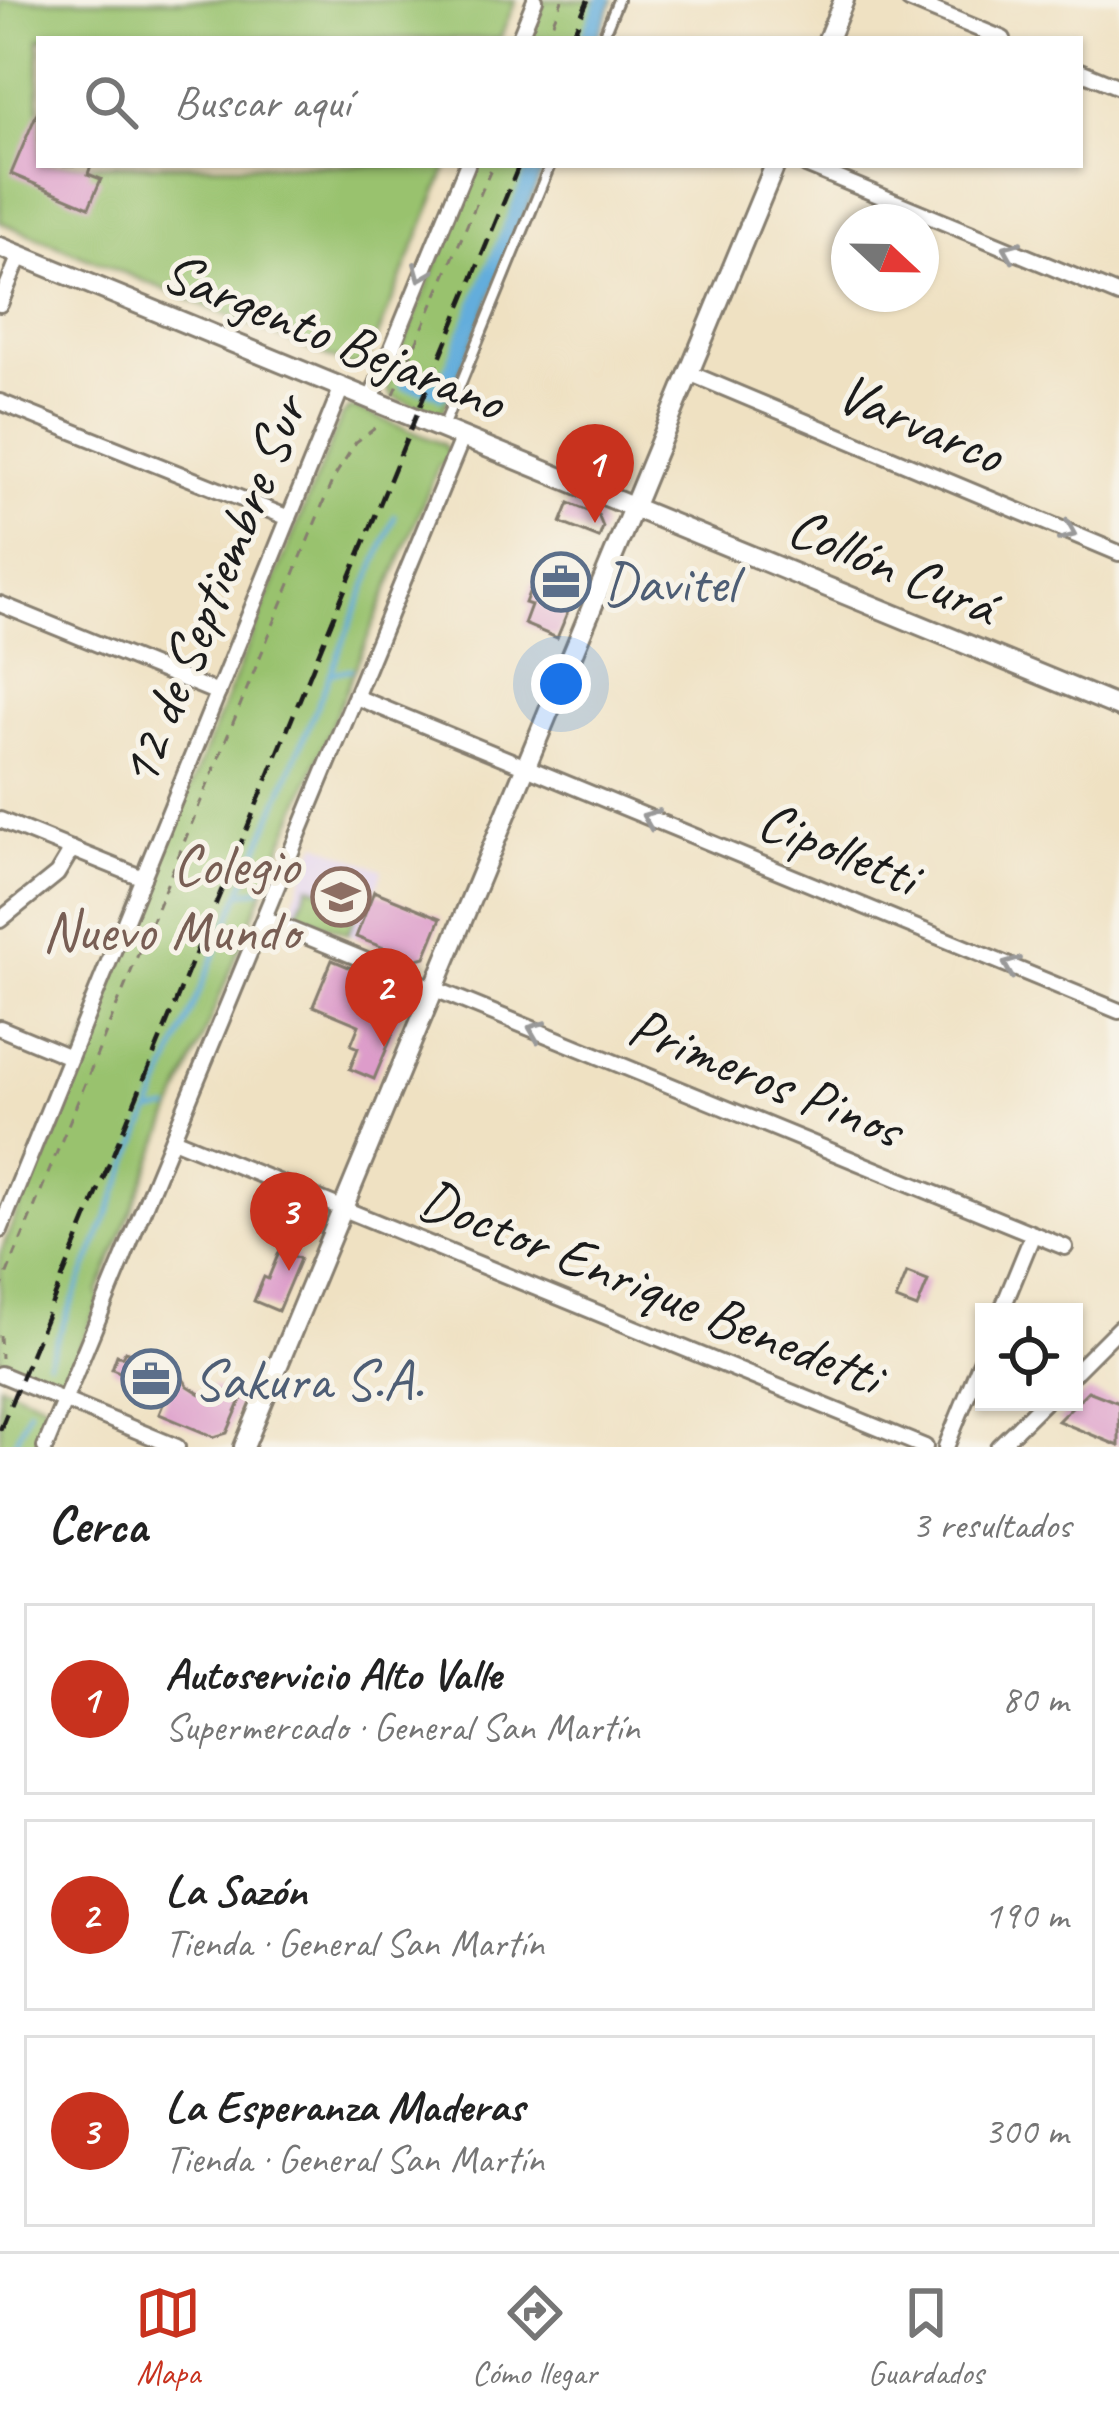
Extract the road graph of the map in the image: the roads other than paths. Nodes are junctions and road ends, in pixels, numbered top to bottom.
1 (535, 0) edge
2 (618, 0) edge
3 (844, 0) edge
4 (909, 0) edge
5 (520, 36) edge
6 (603, 36) edge
7 (829, 36) edge
8 (996, 36) edge
9 (1083, 72) edge
10 (1119, 87) edge
11 (466, 168) edge
12 (549, 168) edge
13 (774, 168) edge
14 (813, 168) edge
15 (0, 247) edge
16 (20, 255) junction
17 (1119, 295) edge
18 (0, 304) edge
19 (688, 374) junction
20 (342, 387) junction
21 (371, 398) junction
22 (0, 402) edge
23 (442, 428) junction
24 (464, 436) junction
25 (633, 506) junction
26 (289, 518) junction
27 (1119, 553) edge
28 (0, 604) edge
29 (218, 693) junction
30 (356, 697) junction
31 (1119, 707) edge
32 (526, 766) junction
33 (0, 820) edge
34 (72, 849) junction
35 (143, 878) junction
36 (264, 919) junction
37 (0, 920) edge
38 (434, 988) junction
39 (1119, 1011) edge
40 (0, 1028) edge
41 (70, 1057) junction
42 (173, 1138) junction
43 (343, 1208) junction
44 (0, 1230) edge
45 (1033, 1234) junction
46 (1065, 1247) dead end
47 (1005, 1303) edge
48 (1119, 1328) edge
49 (1083, 1363) edge
50 (0, 1373) edge
51 (975, 1376) edge
52 (64, 1401) junction
53 (1035, 1411) edge
54 (45, 1447) edge
55 (177, 1447) edge
56 (244, 1447) edge
57 (925, 1447) edge
58 (946, 1447) edge
59 (998, 1447) edge

1 - 5 street
2 - 6 lane
3 - 7 main road
4 - 8 street
9 - 10 street
11 -> 21 street, 12 de Septiembre Sur
12 - 23 lane
13 - 19 main road
17 -> 14 street
15 - 16 main road, Sargento Bejarano
16 - 18 street
16 - 20 main road, Sargento Bejarano
19 - 25 main road
19 -> 27 street, Varvarco
20 - 21 main road, Sargento Bejarano
20 - 26 street, 12 de Septiembre Sur
21 - 23 main road, Sargento Bejarano
22 - 26 street
23 - 24 main road, Sargento Bejarano
24 - 25 main road, Sargento Bejarano
24 - 30 street
25 - 31 main road, Collón Curá
25 - 32 main road
26 - 29 street, 12 de Septiembre Sur
28 - 29 street
29 - 35 street, 12 de Septiembre Sur
30 - 32 street, Cipolletti
30 - 36 street
32 - 38 main road
39 -> 32 street, Cipolletti
33 - 34 street
34 - 35 street
34 - 37 street
35 - 41 street, 12 de Septiembre Sur
36 - 38 street, Primeros Pinos
36 - 42 street
38 - 43 main road
45 -> 38 street, Primeros Pinos
40 - 41 street
41 - 44 street, 12 de Septiembre Sur
42 - 43 street, Doctor Enrique Benedetti
42 - 52 street
43 - 56 main road
43 - 57 street, Doctor Enrique Benedetti
45 - 46 street, Primeros Pinos
45 - 47 street
48 - 49 street
50 - 52 street
51 - 58 street
52 - 54 street
52 - 55 street
53 - 59 street

